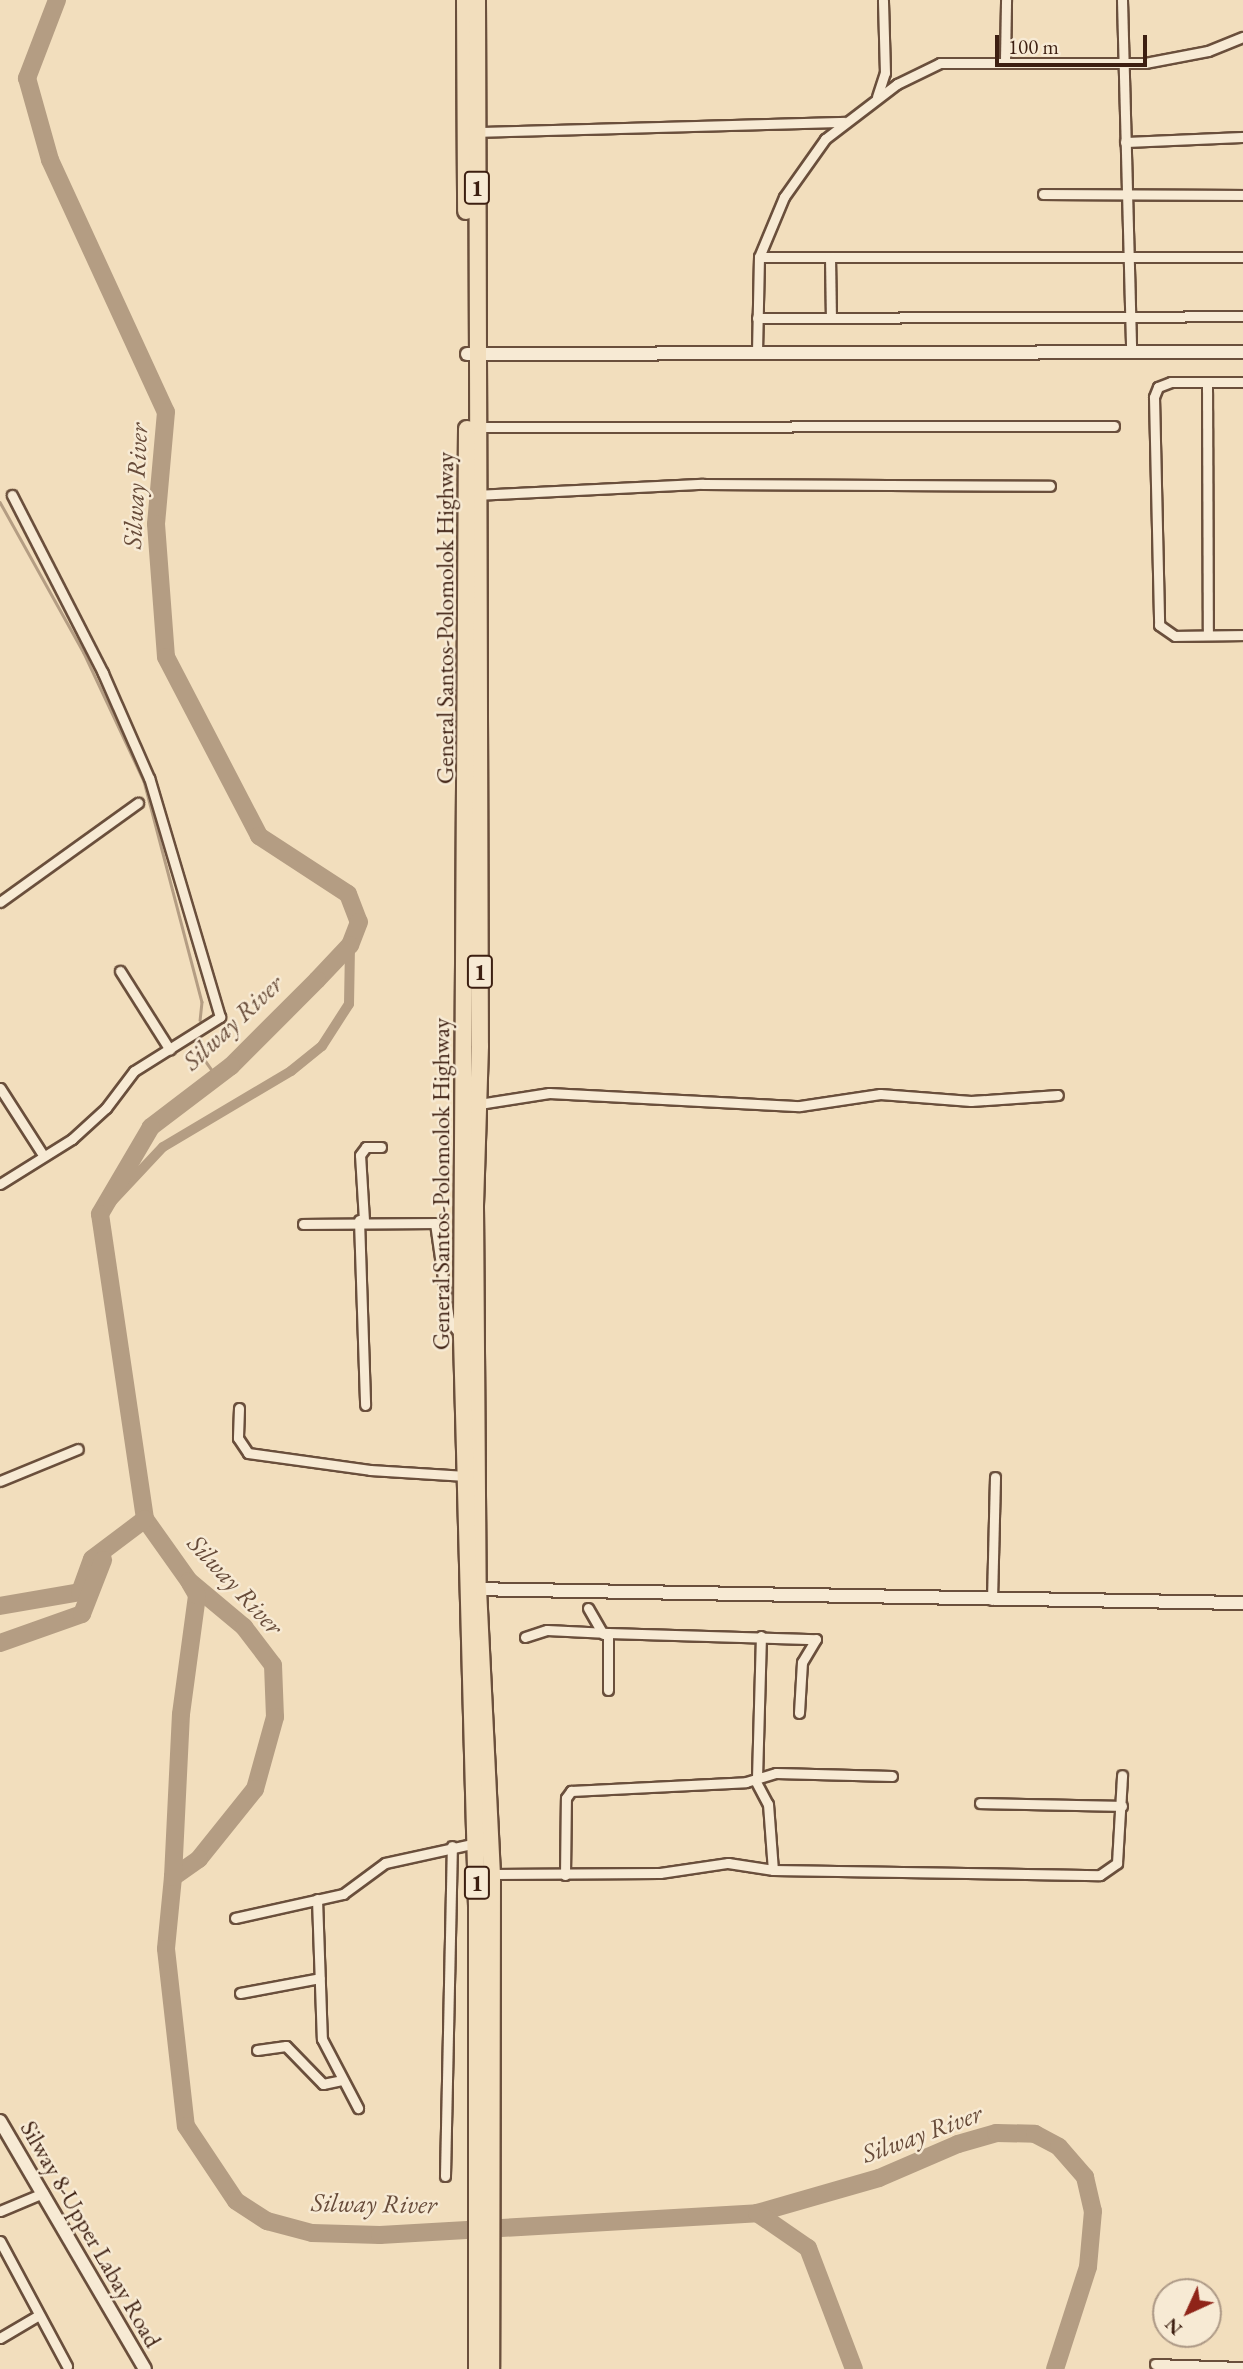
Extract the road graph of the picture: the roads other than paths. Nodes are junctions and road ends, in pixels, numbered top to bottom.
1 (466, 0) edge
2 (477, 0) edge
3 (883, 0) edge
4 (1006, 0) edge
5 (1122, 0) edge
6 (1243, 37) edge
7 (1005, 60) junction
8 (1122, 64) junction
9 (877, 98) junction
10 (844, 122) junction
11 (477, 132) junction
12 (1243, 137) edge
13 (1125, 142) junction
14 (1043, 194) dead end
15 (1127, 195) junction
16 (1243, 195) edge
17 (759, 257) junction
18 (830, 257) junction
19 (1128, 257) junction
20 (1243, 257) edge
21 (1243, 316) edge
22 (1130, 317) junction
23 (757, 318) junction
24 (831, 318) junction
25 (1131, 351) junction
26 (757, 352) junction
27 (1243, 352) edge
28 (472, 354) junction
29 (1207, 382) junction
30 (1243, 382) edge
31 (1114, 426) dead end
32 (472, 428) junction
33 (1050, 486) dead end
34 (12, 495) dead end
35 (472, 495) junction
36 (1208, 635) junction
37 (1243, 635) edge
38 (138, 803) dead end
39 (0, 902) edge
40 (120, 971) dead end
41 (170, 1050) junction
42 (0, 1088) edge
43 (1058, 1095) dead end
44 (479, 1104) junction
45 (381, 1147) dead end
46 (43, 1155) junction
47 (0, 1184) edge
48 (361, 1220) junction
49 (303, 1224) dead end
50 (462, 1338) junction
51 (365, 1405) dead end
52 (239, 1408) dead end
53 (78, 1449) dead end
54 (466, 1476) junction
55 (995, 1477) dead end
56 (0, 1481) edge
57 (472, 1589) junction
58 (992, 1600) junction
59 (1243, 1603) edge
60 (588, 1608) dead end
61 (605, 1633) junction
62 (761, 1636) junction
63 (525, 1637) dead end
64 (608, 1690) dead end
65 (799, 1713) dead end
66 (1122, 1775) dead end
67 (892, 1776) dead end
68 (756, 1779) junction
69 (980, 1803) dead end
70 (1122, 1806) junction
71 (476, 1843) junction
72 (453, 1846) junction
73 (773, 1870) junction
74 (492, 1874) junction
75 (565, 1875) junction
76 (317, 1899) junction
77 (235, 1918) dead end
78 (320, 1979) junction
79 (240, 1993) dead end
80 (257, 2050) dead end
81 (342, 2080) junction
82 (358, 2109) dead end
83 (0, 2121) edge
84 (445, 2176) dead end
85 (43, 2193) junction
86 (487, 2198) junction
87 (0, 2211) edge
88 (0, 2241) edge
89 (486, 2269) junction
90 (39, 2315) junction
91 (0, 2338) edge
92 (1156, 2364) dead end
93 (67, 2366) dead end
94 (1243, 2367) edge
95 (1197, 2368) edge
96 (145, 2369) edge
97 (477, 2369) edge
98 (491, 2369) edge

1 - 28 highway, 1
2 - 11 highway, 1
3 - 9 street
4 - 7 street
5 - 8 street
6 - 8 street
7 - 8 street
7 - 9 street
8 - 13 street
9 - 10 street
10 - 11 street
10 - 17 street
11 - 28 highway, 1
12 - 13 street
13 - 15 street
14 - 15 street
15 - 16 street
15 - 19 street
17 - 18 street
17 - 23 street
18 - 19 street
18 - 24 street
19 - 20 street
19 - 22 street
21 - 22 street
22 - 24 street
22 - 25 street
23 - 24 street
23 - 26 street
25 - 26 street
25 - 27 street
26 - 28 street
28 - 32 highway, 1
29 - 30 street
29 - 36 street
29 - 36 street
31 - 32 street
32 - 35 highway, 1
33 - 35 street
34 - 41 street
35 - 44 highway, 1
35 - 50 highway, General Santos-Polomolok Highway / 1
36 - 37 street
38 - 39 street
40 - 41 street
41 - 46 street
42 - 46 street
43 - 44 street
44 - 57 highway, 1
45 - 48 street
46 - 47 street
48 - 49 street
48 - 50 street
48 - 51 street
50 - 54 highway, General Santos-Polomolok Highway / 1
52 - 54 street
53 - 56 street
54 - 57 highway, General Santos-Polomolok Highway / 1
55 - 58 street
57 - 58 street
57 - 71 highway, General Santos-Polomolok Highway / 1
57 - 74 highway, 1
58 - 59 street
60 - 61 street
61 - 62 street
61 - 63 street
61 - 64 street
62 - 65 street
62 - 68 street
66 - 70 street
67 - 68 street
68 - 73 street
68 - 75 street
69 - 70 street
70 - 73 street
71 - 72 street
71 - 86 highway, General Santos-Polomolok Highway / 1
72 - 76 street
72 - 84 street
73 - 75 street
74 - 75 street
74 - 86 highway, 1
76 - 77 street
76 - 78 street
78 - 79 street
78 - 81 street
80 - 81 street
81 - 82 street
83 - 85 street, Silway 8-Upper Labay Road
85 - 87 street
85 - 96 street, Silway 8-Upper Labay Road
86 - 89 highway, 1
88 - 90 street
89 - 97 highway, 1
89 - 98 highway, 1
90 - 91 street
90 - 93 street
92 - 95 street
94 - 95 street

